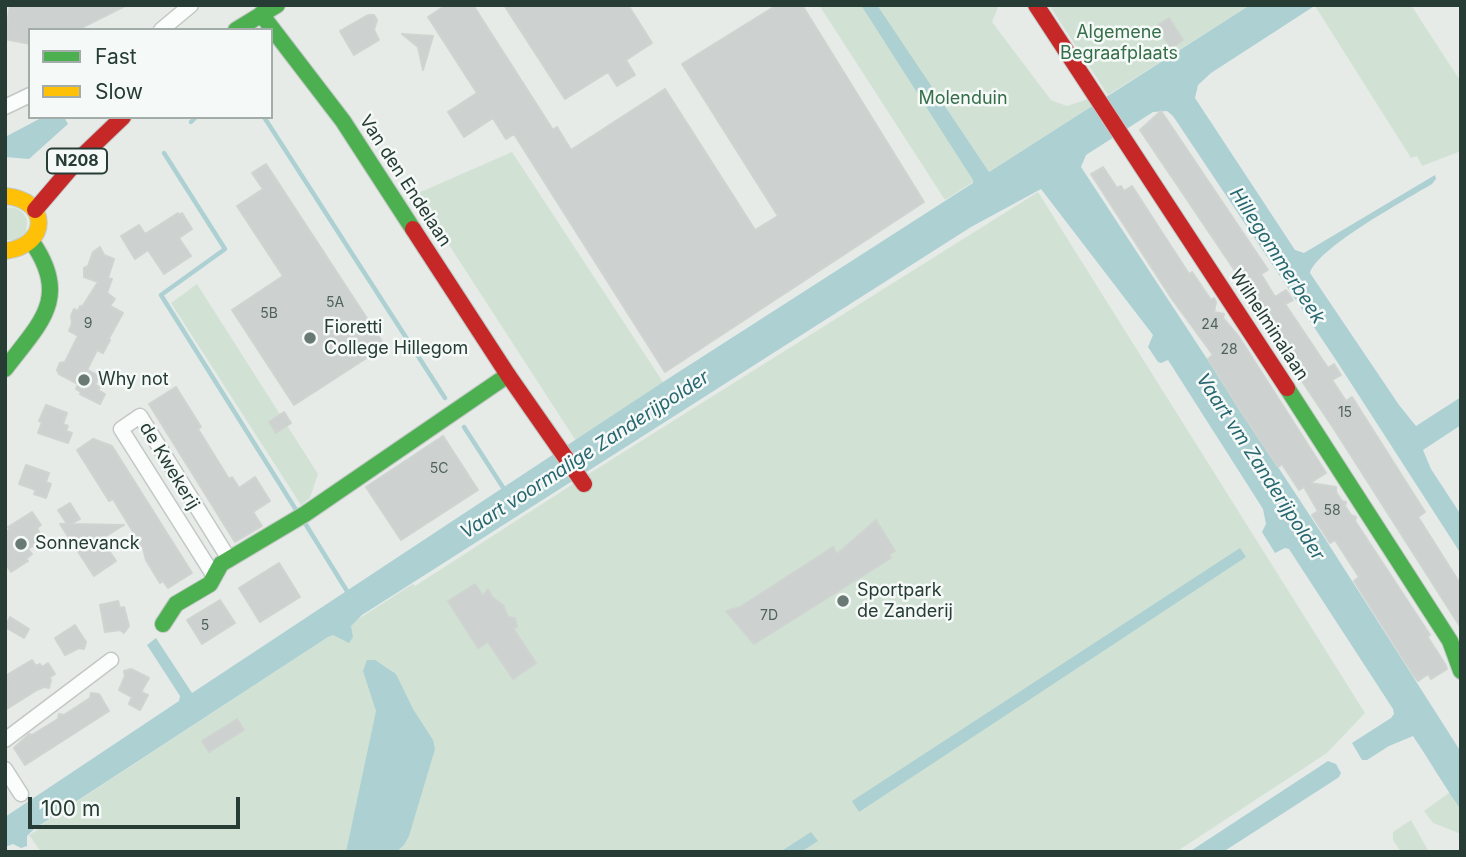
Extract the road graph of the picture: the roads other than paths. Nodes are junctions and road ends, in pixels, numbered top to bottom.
1 (191, 5) edge
2 (277, 5) edge
3 (1036, 5) edge
4 (260, 9) edge
5 (163, 28) edge
6 (226, 28) edge
7 (238, 28) edge
8 (28, 96) edge
9 (5, 107) edge
10 (108, 119) edge
11 (121, 119) edge
12 (5, 196) edge
13 (30, 204) junction
14 (32, 242) junction
15 (5, 251) edge
16 (5, 369) edge
17 (508, 375) junction
18 (584, 484) dead end
19 (229, 559) junction
20 (214, 576) junction
21 (163, 624) dead end
22 (111, 660) dead end
23 (1461, 671) edge
24 (5, 740) edge
25 (5, 769) edge
26 (21, 794) dead end

1 - 5 street
2 - 4 main road
3 - 23 main road, Wilhelminalaan
4 - 6 main road
4 - 7 main road
4 - 17 main road, Van den Endelaan
8 - 9 street
10 - 13 main road, N208
11 - 13 main road, N208
12 - 13 main road
13 - 14 main road
14 - 15 main road
14 - 16 main road
17 - 18 main road, Van den Endelaan
17 - 19 main road
19 - 20 main road
19 - 20 street, de Kwekerij
20 - 21 main road
22 - 24 street
25 - 26 street

